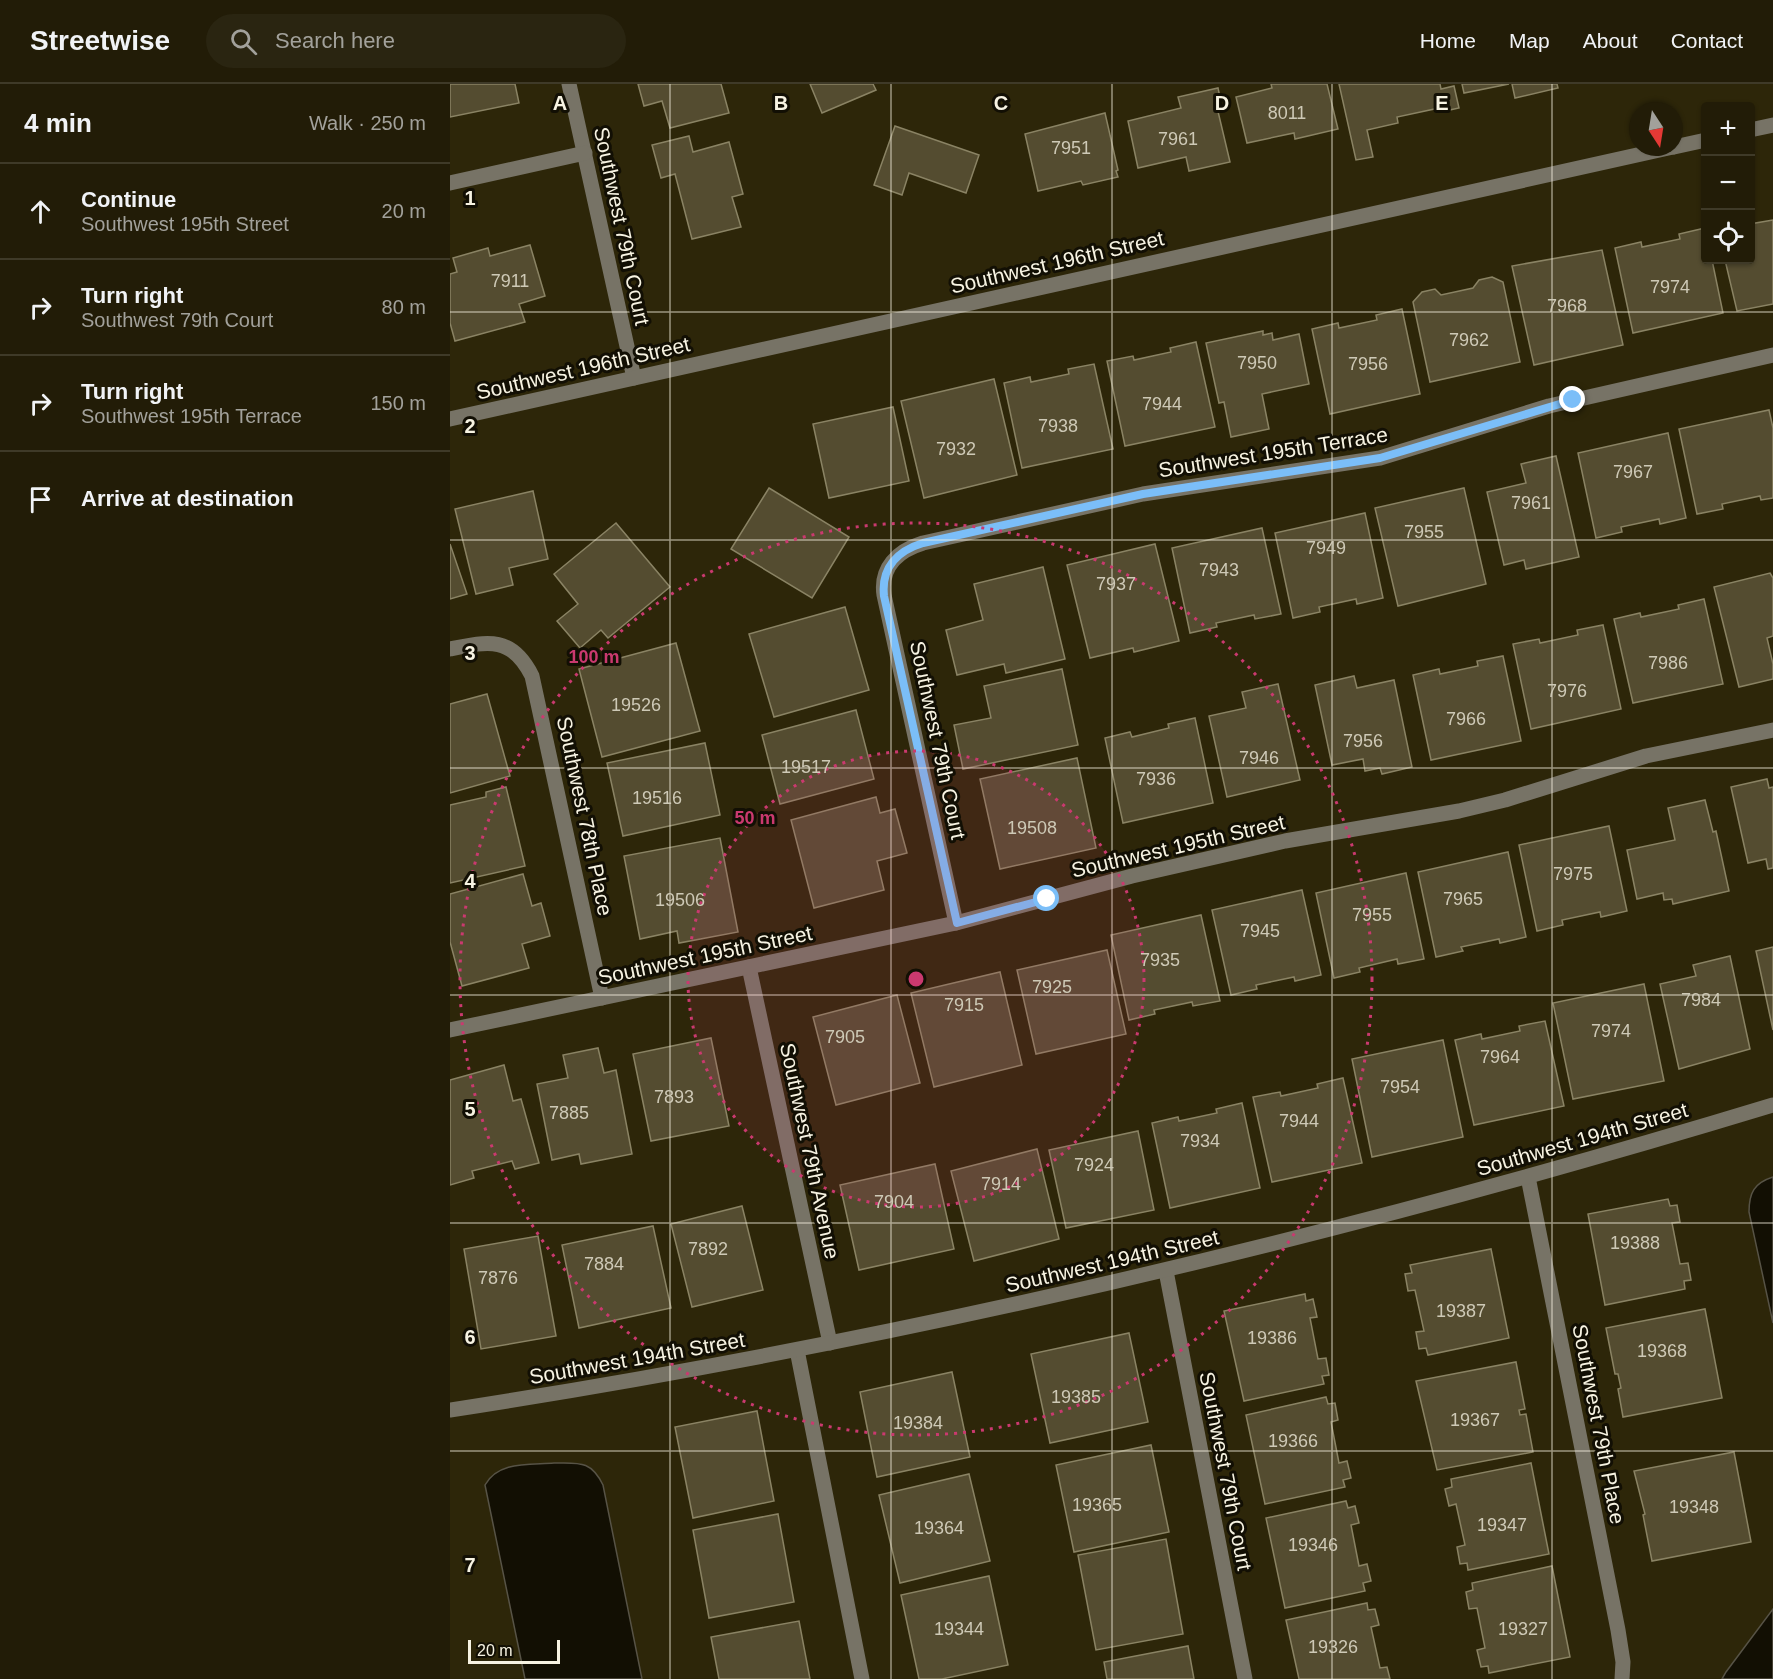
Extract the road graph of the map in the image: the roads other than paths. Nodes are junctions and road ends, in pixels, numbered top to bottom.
1 (569, 84) edge
2 (1773, 125) edge
3 (1755, 129) edge
4 (1701, 141) edge
5 (1683, 145) edge
6 (585, 153) junction
7 (1633, 156) edge
8 (450, 183) edge
9 (1773, 355) edge
10 (634, 378) junction
11 (450, 419) edge
12 (888, 567) joint
13 (450, 649) edge
14 (1773, 730) edge
15 (957, 923) junction
16 (749, 967) junction
17 (602, 998) junction
18 (450, 1030) edge
19 (1773, 1105) edge
20 (1528, 1177) junction
21 (1166, 1271) junction
22 (830, 1343) junction
23 (798, 1350) junction
24 (450, 1410) edge
25 (862, 1679) edge
26 (1245, 1679) edge
27 (1622, 1679) edge

1 - 6 street, Southwest 79th Court
2 - 3 street
4 - 5 street, Southwest 196th Street
6 - 8 street
6 - 10 street, Southwest 79th Court
7 - 10 street, Southwest 196th Street
9 - 12 street, Southwest 195th Terrace
10 - 11 street, Southwest 196th Street
12 - 15 street, Southwest 79th Court
13 - 17 street, Southwest 78th Place
14 - 15 street, Southwest 195th Street
15 - 16 street, Southwest 195th Street
16 - 17 street, Southwest 195th Street
16 - 22 street, Southwest 79th Avenue
17 - 18 street, Southwest 195th Street
19 - 20 street, Southwest 194th Street
20 - 21 street, Southwest 194th Street
20 - 27 street, Southwest 79th Place
21 - 22 street, Southwest 194th Street
21 - 26 street, Southwest 79th Court
22 - 23 street, Southwest 194th Street
23 - 24 street, Southwest 194th Street
23 - 25 street

